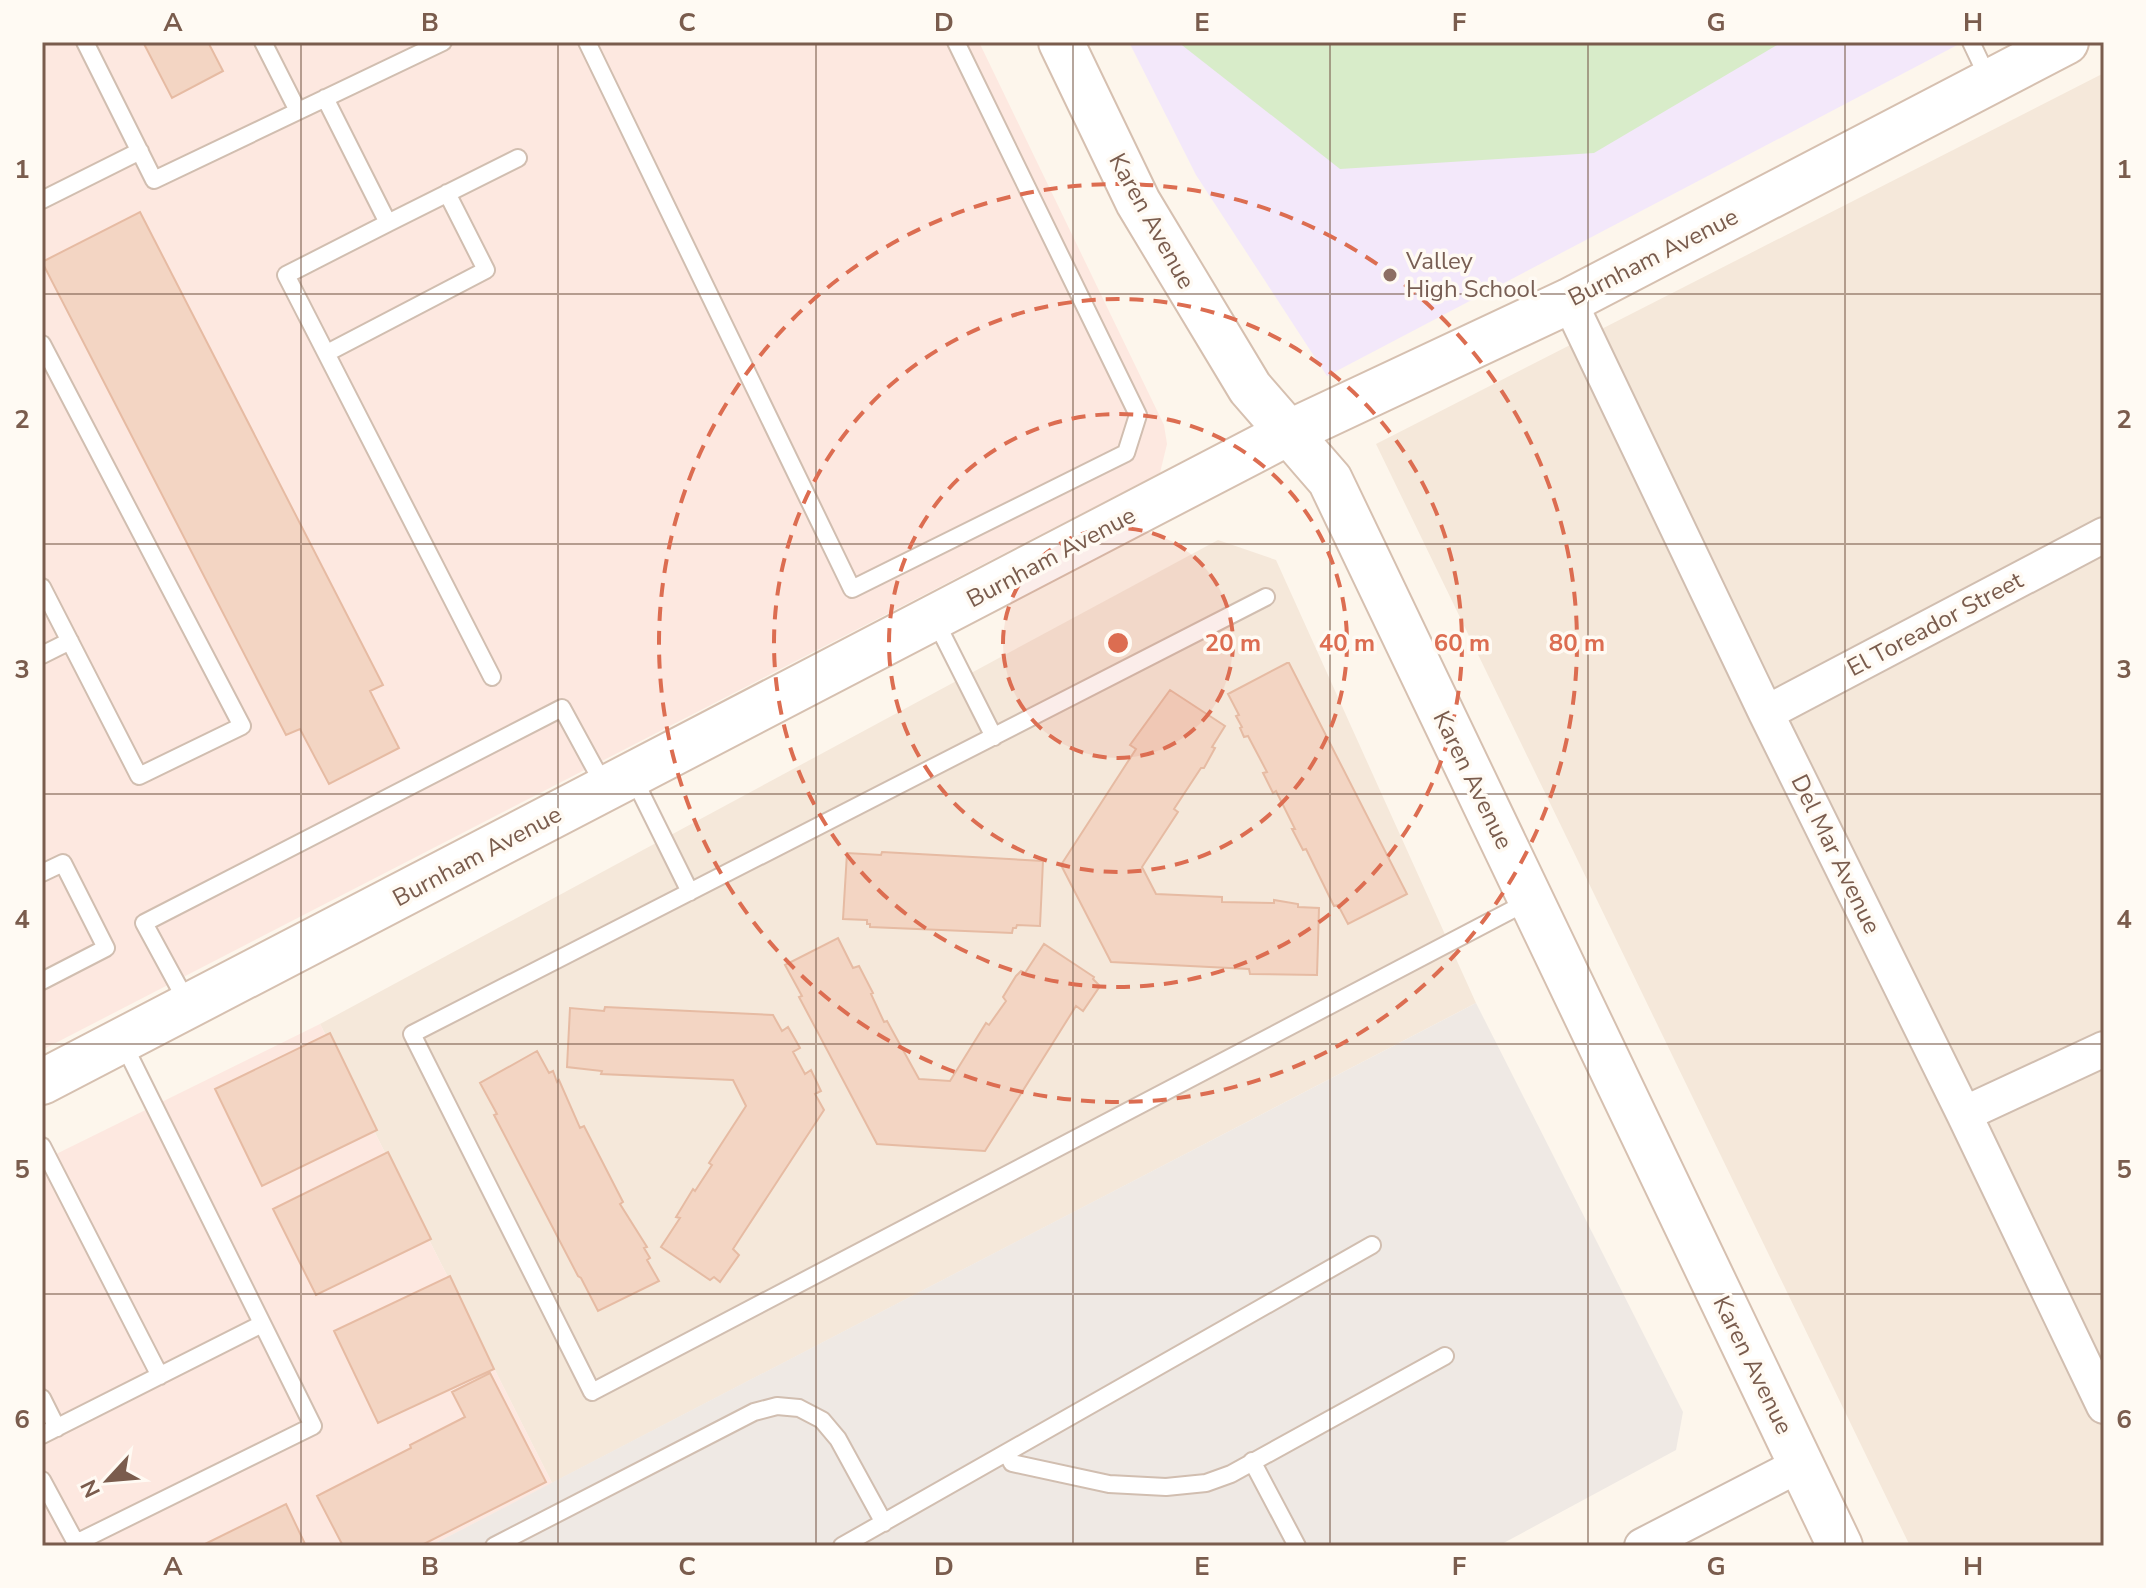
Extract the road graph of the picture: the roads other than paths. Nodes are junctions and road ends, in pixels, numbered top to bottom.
1 (85, 42) edge
2 (263, 42) edge
3 (443, 42) edge
4 (587, 42) edge
5 (956, 42) edge
6 (1061, 42) edge
7 (1971, 42) edge
8 (2066, 42) edge
9 (1990, 82) junction
10 (325, 98) junction
11 (298, 111) junction
12 (140, 151) junction
13 (518, 158) dead end
14 (447, 193) junction
15 (42, 200) edge
16 (388, 223) junction
17 (1569, 301) junction
18 (42, 344) edge
19 (327, 353) junction
20 (1288, 433) junction
21 (2104, 535) edge
22 (42, 587) edge
23 (1266, 597) dead end
24 (934, 618) junction
25 (70, 641) junction
26 (42, 655) edge
27 (492, 677) dead end
28 (1766, 713) junction
29 (994, 737) junction
30 (619, 782) junction
31 (42, 873) edge
32 (690, 892) junction
33 (1531, 900) junction
34 (42, 981) edge
35 (189, 1006) junction
36 (121, 1041) junction
37 (2104, 1049) edge
38 (42, 1082) edge
39 (1964, 1114) junction
40 (42, 1146) edge
41 (1372, 1245) dead end
42 (262, 1324) junction
43 (1445, 1356) dead end
44 (160, 1376) junction
45 (42, 1398) edge
46 (2104, 1406) edge
47 (50, 1432) edge
48 (1007, 1453) junction
49 (1252, 1461) junction
50 (1801, 1464) junction
51 (42, 1480) edge
52 (884, 1523) junction
53 (854, 1543) edge
54 (494, 1546) edge
55 (1297, 1546) edge
56 (1642, 1546) edge
57 (1840, 1546) edge

1 - 12 lane
2 - 11 lane
3 - 10 lane
4 - 5 lane
6 - 20 street, Karen Avenue
7 - 9 lane
8 - 9 street, Burnham Avenue
9 - 17 street, Burnham Avenue
10 - 11 lane
10 - 16 lane
11 - 12 lane
12 - 15 lane
13 - 14 lane
14 - 16 lane
14 - 19 lane
16 - 19 lane
17 - 20 street, Burnham Avenue
17 - 28 street, Del Mar Avenue
18 - 25 lane
19 - 27 lane
20 - 24 street, Burnham Avenue
20 - 33 street, Karen Avenue
21 - 28 street, El Toreador Street
22 - 25 lane
23 - 29 lane
24 - 29 lane
24 - 30 street, Burnham Avenue
25 - 26 lane
28 - 39 street, Del Mar Avenue
29 - 32 lane
30 - 32 lane
30 - 35 street, Burnham Avenue
30 - 35 lane
31 - 34 lane
32 - 33 lane
33 - 50 street, Karen Avenue
35 - 36 street, Burnham Avenue
36 - 38 street, Burnham Avenue
36 - 42 lane
37 - 39 street
39 - 46 street, Del Mar Avenue
40 - 44 lane
41 - 48 lane
42 - 44 lane
42 - 51 lane
43 - 49 lane
44 - 47 lane
45 - 47 lane
48 - 49 lane
48 - 52 lane
49 - 55 lane
50 - 56 street
50 - 57 street, Karen Avenue
52 - 53 lane
52 - 54 lane

